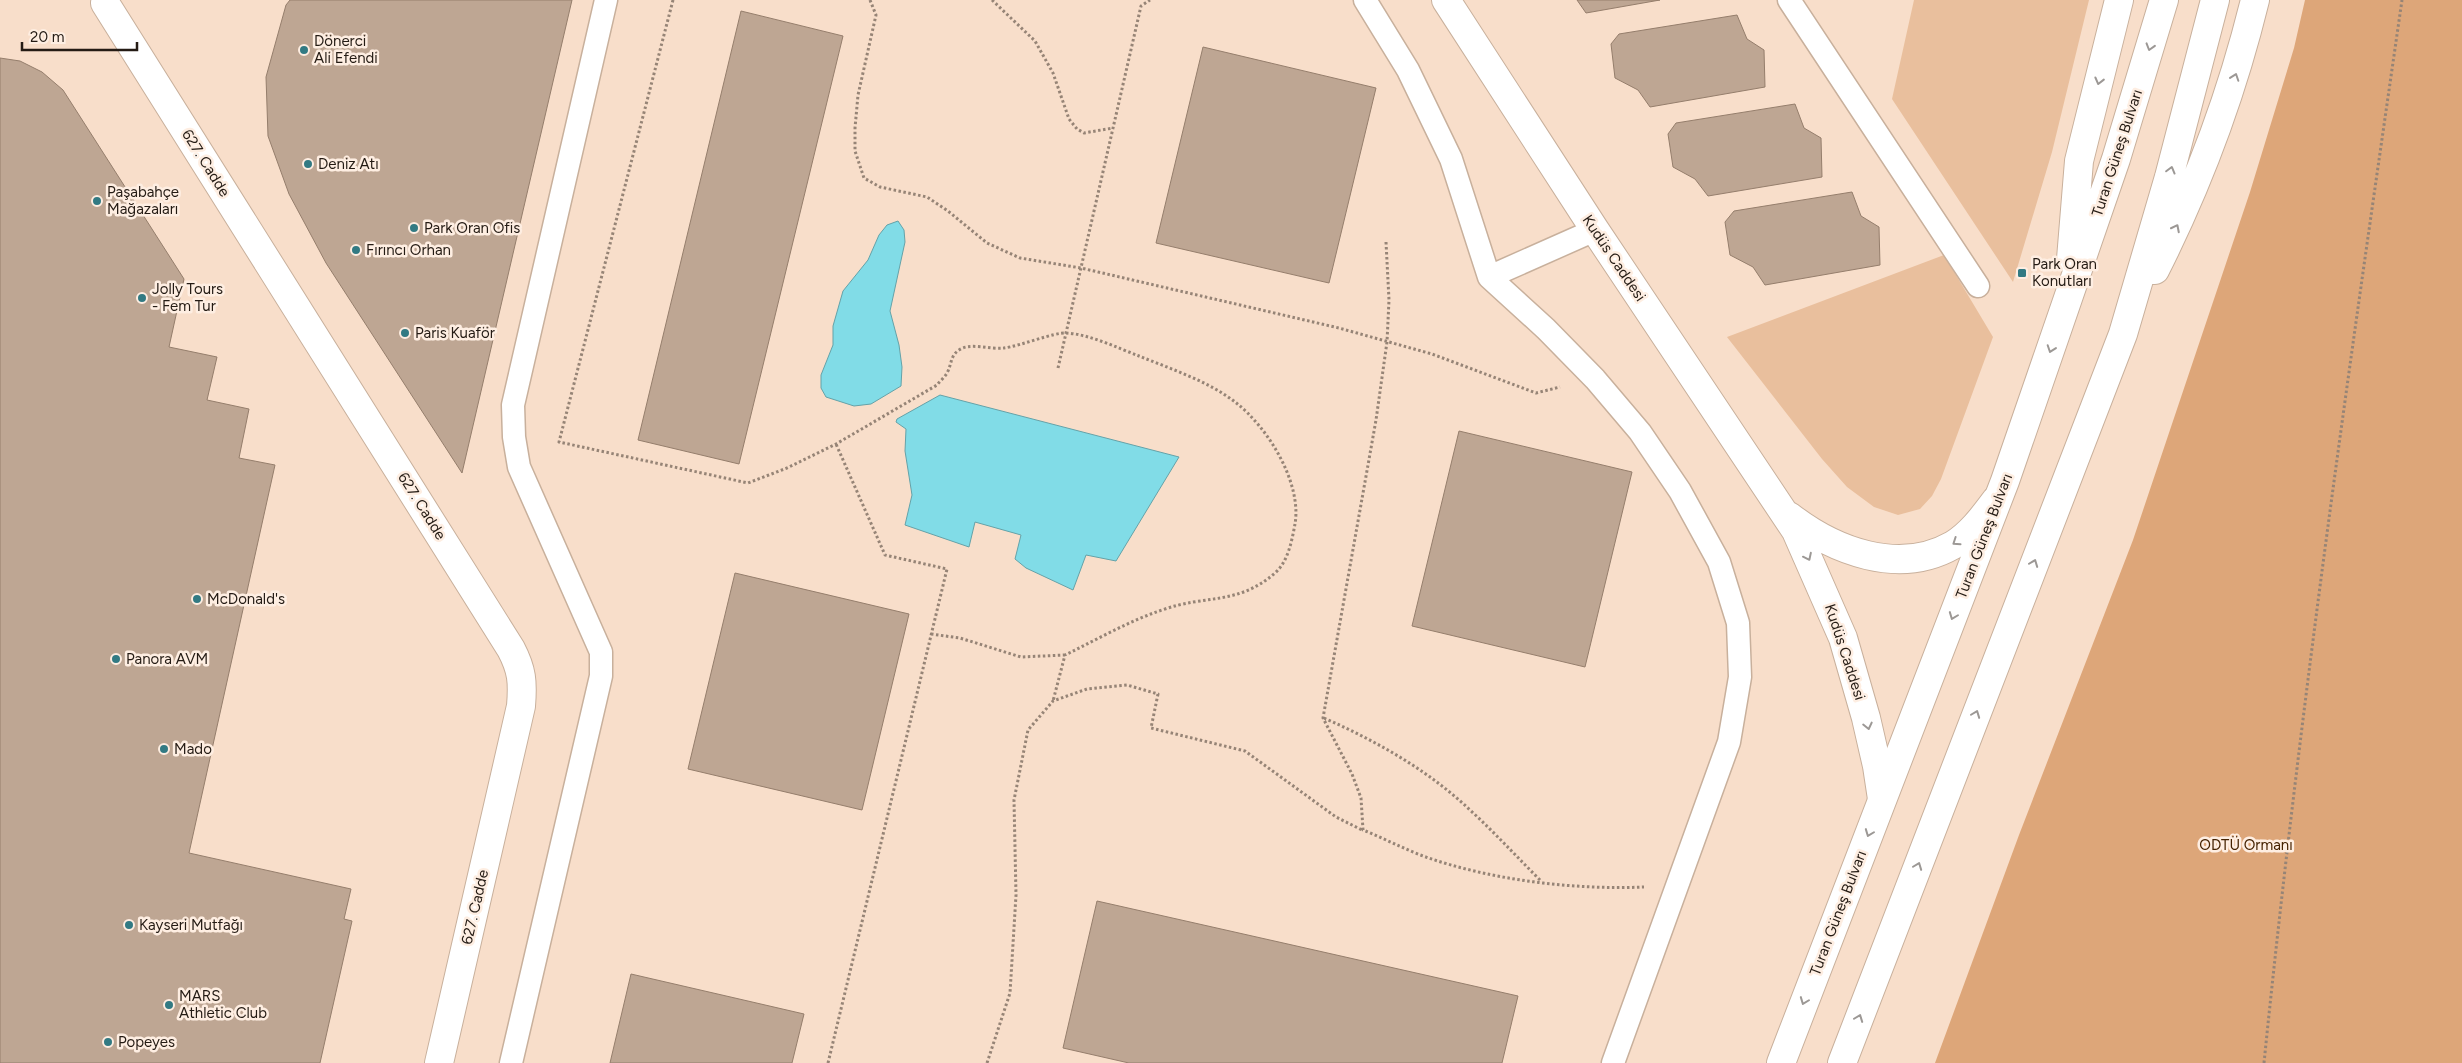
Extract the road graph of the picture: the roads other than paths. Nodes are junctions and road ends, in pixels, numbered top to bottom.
1 (606, 0) edge
2 (1365, 0) edge
3 (1446, 0) edge
4 (1790, 0) edge
5 (2119, 0) edge
6 (2164, 0) edge
7 (2215, 0) edge
8 (2256, 0) edge
9 (102, 1) edge
10 (1595, 230) junction
11 (1488, 277) junction
12 (1978, 286) dead end
13 (2068, 303) junction
14 (2123, 334) junction
15 (2000, 493) junction
16 (1786, 513) junction
17 (1882, 798) junction
18 (439, 1063) edge
19 (511, 1063) edge
20 (1613, 1063) edge
21 (1781, 1063) edge
22 (1842, 1063) edge

1 - 19 lane
2 - 11 lane
3 - 10 main road, Kudüs Caddesi
4 - 12 lane
5 -> 13 main road
6 -> 13 main road, Turan Güneş Bulvarı
14 -> 7 main road
14 -> 8 main road
9 - 18 main road, 627. Cadde
10 - 11 lane
10 - 16 main road, Kudüs Caddesi
11 - 20 lane
13 -> 15 main road, Turan Güneş Bulvarı
22 -> 14 main road
15 -> 16 main road, Kudüs Caddesi
15 -> 17 main road, Turan Güneş Bulvarı
16 -> 17 main road, Kudüs Caddesi
17 -> 21 main road, Turan Güneş Bulvarı

